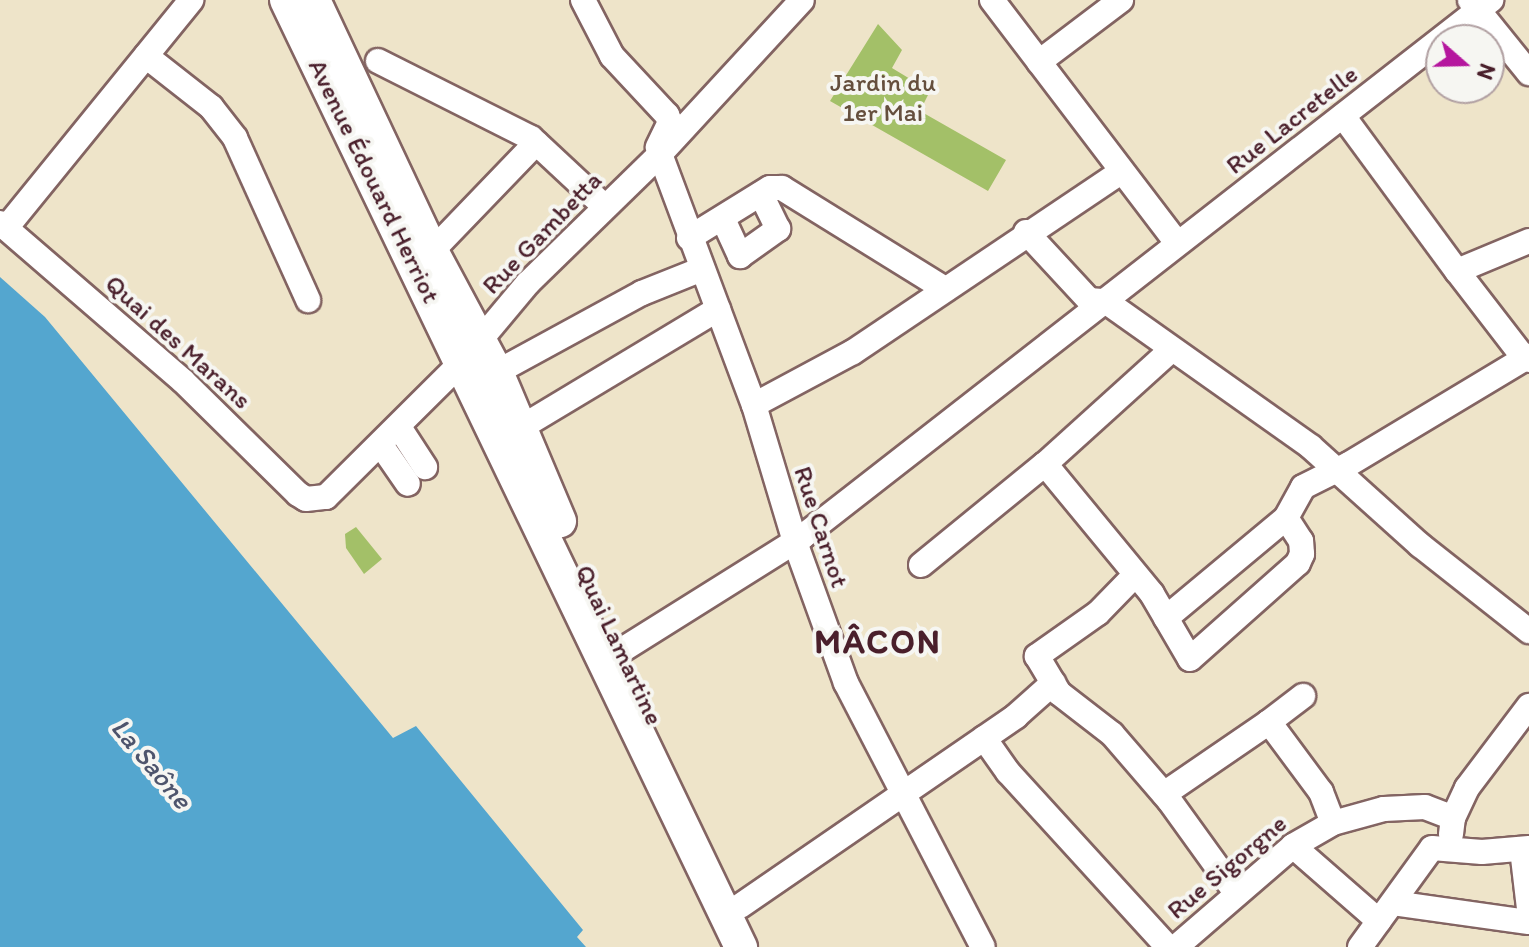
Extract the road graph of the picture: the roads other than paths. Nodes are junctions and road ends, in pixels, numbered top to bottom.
1 (191, 0) edge
2 (286, 0) edge
3 (583, 0) edge
4 (802, 0) edge
5 (992, 0) edge
6 (1121, 0) edge
7 (1481, 3) edge
8 (318, 5) edge
9 (146, 56) junction
10 (378, 61) dead end
11 (1039, 62) junction
12 (1529, 62) edge
13 (1529, 73) edge
14 (660, 104) junction
15 (696, 111) junction
16 (1343, 116) junction
17 (530, 138) junction
18 (656, 157) junction
19 (1121, 172) junction
20 (761, 194) junction
21 (605, 207) junction
22 (723, 219) junction
23 (3, 226) edge
24 (1027, 234) junction
25 (689, 238) junction
26 (1529, 241) edge
27 (1177, 243) junction
28 (432, 251) junction
29 (702, 269) junction
30 (1457, 271) junction
31 (945, 289) junction
32 (308, 300) dead end
33 (1105, 301) junction
34 (718, 309) junction
35 (1170, 351) junction
36 (1528, 358) edge
37 (472, 364) junction
38 (754, 405) junction
39 (399, 427) junction
40 (520, 428) junction
41 (381, 445) junction
42 (1045, 464) junction
43 (1336, 471) junction
44 (317, 500) joint
45 (555, 510) junction
46 (1286, 518) junction
47 (795, 542) junction
48 (921, 565) dead end
49 (1135, 575) junction
50 (1166, 618) junction
51 (1529, 631) edge
52 (622, 650) junction
53 (1053, 683) junction
54 (1303, 696) dead end
55 (1529, 706) edge
56 (1269, 722) junction
57 (984, 738) junction
58 (903, 793) junction
59 (1164, 794) junction
60 (1453, 818) junction
61 (1333, 823) junction
62 (1293, 846) junction
63 (1449, 848) junction
64 (1525, 849) edge
65 (1236, 893) junction
66 (740, 906) junction
67 (1529, 909) edge
68 (1386, 912) junction
69 (1529, 922) edge
70 (1361, 946) edge
71 (741, 947) edge
72 (762, 947) edge
73 (983, 947) edge
74 (1168, 947) edge
75 (1176, 947) edge

1 - 9 street
2 - 37 main road, Avenue Édouard Herriot
3 - 14 street
4 - 15 street, Rue Gambetta
5 - 11 street
6 - 11 street
7 - 12 street
7 - 13 street
7 - 16 street, Rue Lacretelle
8 - 28 main road, Avenue Édouard Herriot
9 - 23 street
9 - 32 street
10 - 17 street
11 - 19 street
14 - 15 street
14 - 18 street
15 - 18 street, Rue Gambetta
16 - 27 street, Rue Lacretelle
16 - 30 street
17 - 21 street
17 - 28 street
18 - 21 street, Rue Gambetta
18 - 25 street, Rue Carnot
19 - 24 street
19 - 27 street
20 - 22 street
20 - 22 street
20 - 31 street
21 - 37 street, Rue Gambetta
22 - 25 street
23 - 44 street, Quai des Marans
24 - 31 street
24 - 33 street
25 - 29 street, Rue Carnot
26 - 30 street
27 - 33 street, Rue Lacretelle
28 - 37 main road, Avenue Édouard Herriot
29 - 34 street, Rue Carnot
29 - 37 street
30 - 36 street
31 - 38 street
33 - 35 street
33 - 47 street, Rue Lacretelle
34 - 38 street, Rue Carnot
34 - 40 street
35 - 42 street
35 - 43 street
36 - 43 street
37 - 39 street, Rue Gambetta
37 - 40 main road, Quai Lamartine
37 - 45 street
37 - 71 main road, Quai Lamartine
38 - 47 street, Rue Carnot
39 - 41 street, Rue Gambetta
39 - 41 street
40 - 45 main road, Quai Lamartine
41 - 44 street, Rue Gambetta
42 - 48 street
42 - 49 street
43 - 46 street
43 - 51 street
45 - 52 main road, Quai Lamartine
46 - 50 street
46 - 50 street
47 - 52 street, Rue Lacretelle
47 - 58 street, Rue Carnot
49 - 50 street
49 - 53 street
52 - 66 main road, Quai Lamartine
53 - 57 street
53 - 59 street
54 - 56 street
55 - 60 street
56 - 59 street
56 - 61 street
57 - 58 street
57 - 74 street
58 - 66 street
58 - 73 street, Rue Carnot
59 - 65 street
60 - 61 street, Rue Sigorgne
60 - 63 street
61 - 62 street, Rue Sigorgne
62 - 65 street, Rue Sigorgne
62 - 68 street
63 - 64 street
63 - 68 street
64 - 67 street
65 - 75 street, Rue Sigorgne
66 - 72 main road, Quai Lamartine
68 - 69 street
68 - 70 street

